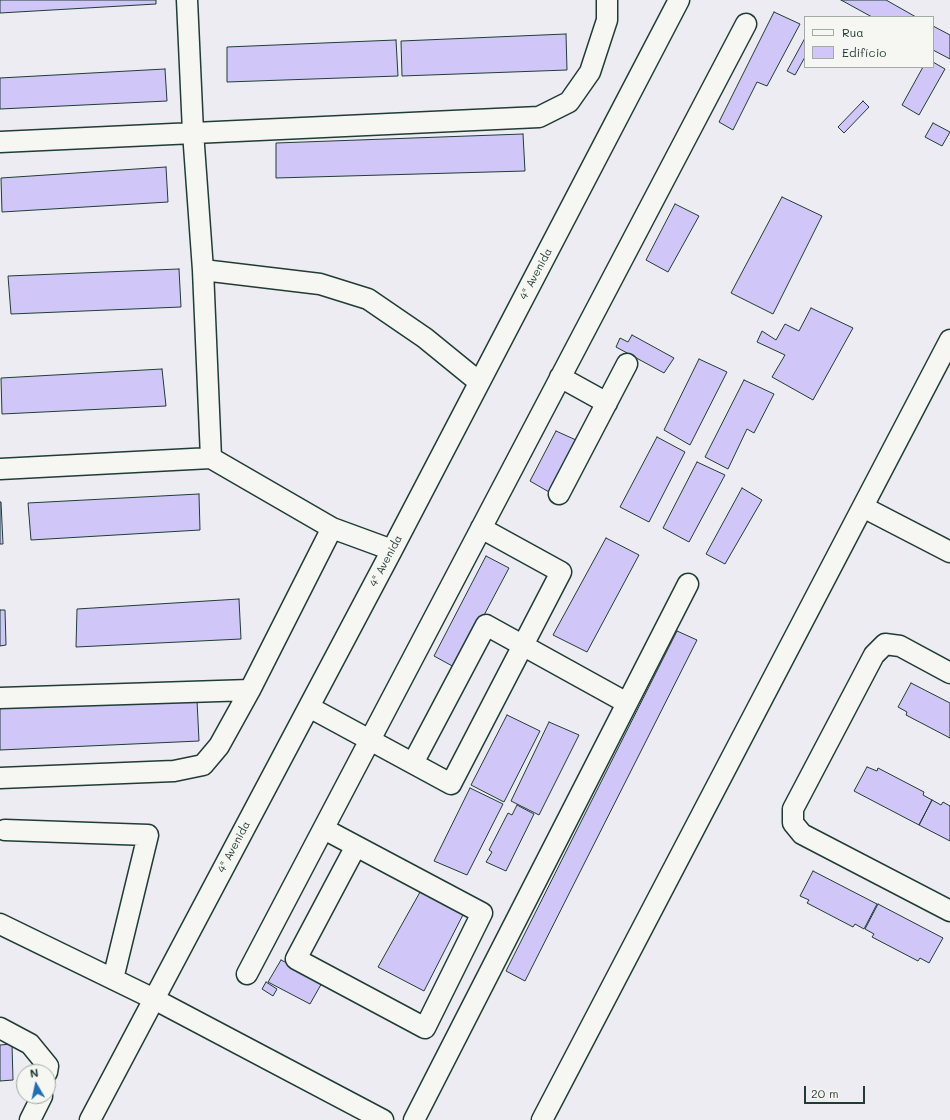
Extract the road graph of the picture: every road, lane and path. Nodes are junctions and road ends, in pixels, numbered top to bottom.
1 (187, 0) edge
2 (607, 0) edge
3 (679, 0) edge
4 (746, 24) dead end
5 (193, 132) junction
6 (0, 142) edge
7 (203, 270) junction
8 (950, 340) edge
9 (627, 364) dead end
10 (560, 377) junction
11 (479, 382) junction
12 (607, 403) junction
13 (211, 458) junction
14 (0, 469) edge
15 (559, 494) dead end
16 (863, 507) junction
17 (332, 528) junction
18 (481, 528) junction
19 (392, 550) junction
20 (950, 552) edge
21 (688, 584) dead end
22 (522, 646) junction
23 (950, 673) edge
24 (250, 690) junction
25 (0, 698) edge
26 (627, 704) junction
27 (309, 706) junction
28 (370, 740) junction
29 (413, 763) junction
30 (0, 778) edge
31 (324, 829) junction
32 (5, 830) dead end
33 (356, 846) junction
34 (950, 911) edge
35 (0, 924) edge
36 (247, 974) dead end
37 (113, 979) junction
38 (154, 999) junction
39 (0, 1028) edge
40 (46, 1064) edge
41 (38, 1104) edge
42 (30, 1120) edge
43 (90, 1120) edge
44 (383, 1120) edge
45 (414, 1120) edge
46 (542, 1120) edge

1 - 5 street
2 - 5 street
3 - 11 street, 4ª Avenida
4 - 10 street
5 - 6 street
5 - 7 street
7 - 11 street
7 - 13 street
8 - 16 street
9 - 12 street
10 - 12 street
10 - 18 street
11 - 19 street, 4ª Avenida
12 - 15 street
13 - 14 street
13 - 17 street
16 - 20 street
16 - 46 street
17 - 19 street
17 - 24 street
18 - 22 street
18 - 28 street
19 - 27 street, 4ª Avenida
21 - 26 street
22 - 26 street
22 - 29 street
22 - 29 street
23 - 34 street
24 - 25 street
24 - 30 street
26 - 45 street
27 - 28 street
27 - 38 street, 4ª Avenida
28 - 29 street
28 - 31 street
31 - 33 street
31 - 36 street
32 - 37 street
33 - 33 street
35 - 37 street
37 - 38 street
38 - 43 street, 4ª Avenida
38 - 44 street
39 - 40 street
41 - 42 street

